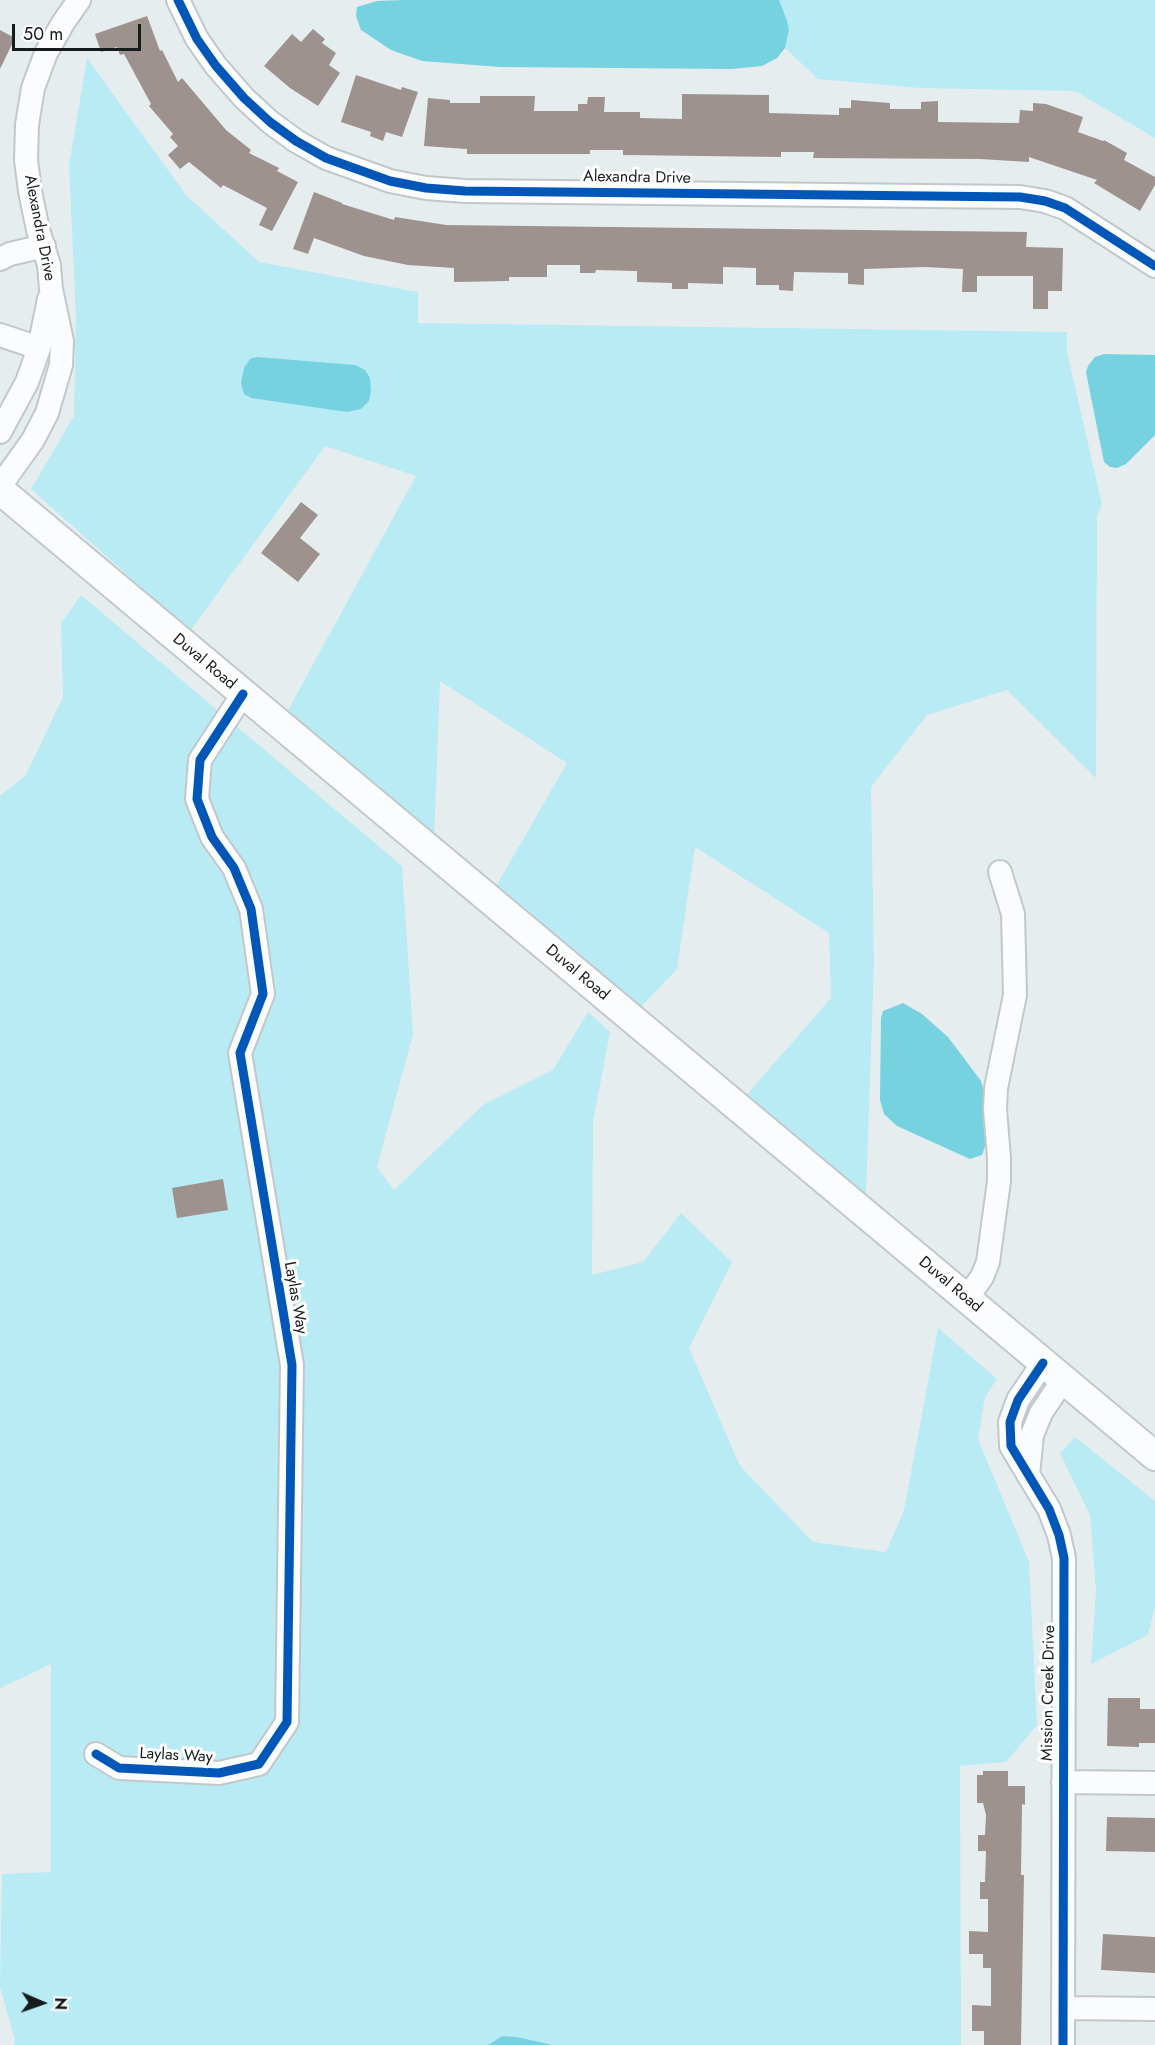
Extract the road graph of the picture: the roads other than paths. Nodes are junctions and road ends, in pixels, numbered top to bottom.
1 (79, 0) edge
2 (178, 0) edge
3 (44, 246) junction
4 (0, 259) edge
5 (1155, 266) edge
6 (51, 289) junction
7 (0, 335) edge
8 (39, 348) junction
9 (0, 432) edge
10 (0, 486) edge
11 (0, 490) edge
12 (243, 694) junction
13 (1000, 872) dead end
14 (960, 1293) junction
15 (1053, 1371) junction
16 (1155, 1456) edge
17 (96, 1754) dead end
18 (1063, 1782) junction
19 (1155, 1783) edge
20 (1063, 2008) junction
21 (1155, 2009) edge
22 (1063, 2045) edge

1 - 3 street, Alexandra Drive
2 - 5 street, Alexandra Drive
3 - 4 street
3 - 6 street, Alexandra Drive
6 - 8 street, Alexandra Drive
6 - 10 street, Alexandra Drive
7 - 8 street
8 - 9 street, Alexandra Drive
11 - 12 main road, Duval Road
12 - 14 main road, Duval Road
12 - 17 street, Laylas Way
13 - 14 street
14 - 15 main road, Duval Road
15 - 16 main road, Duval Road
15 - 18 street, Mission Creek Drive
18 - 19 street
18 - 20 street, Mission Creek Drive
20 - 21 street
20 - 22 street, Mission Creek Drive

